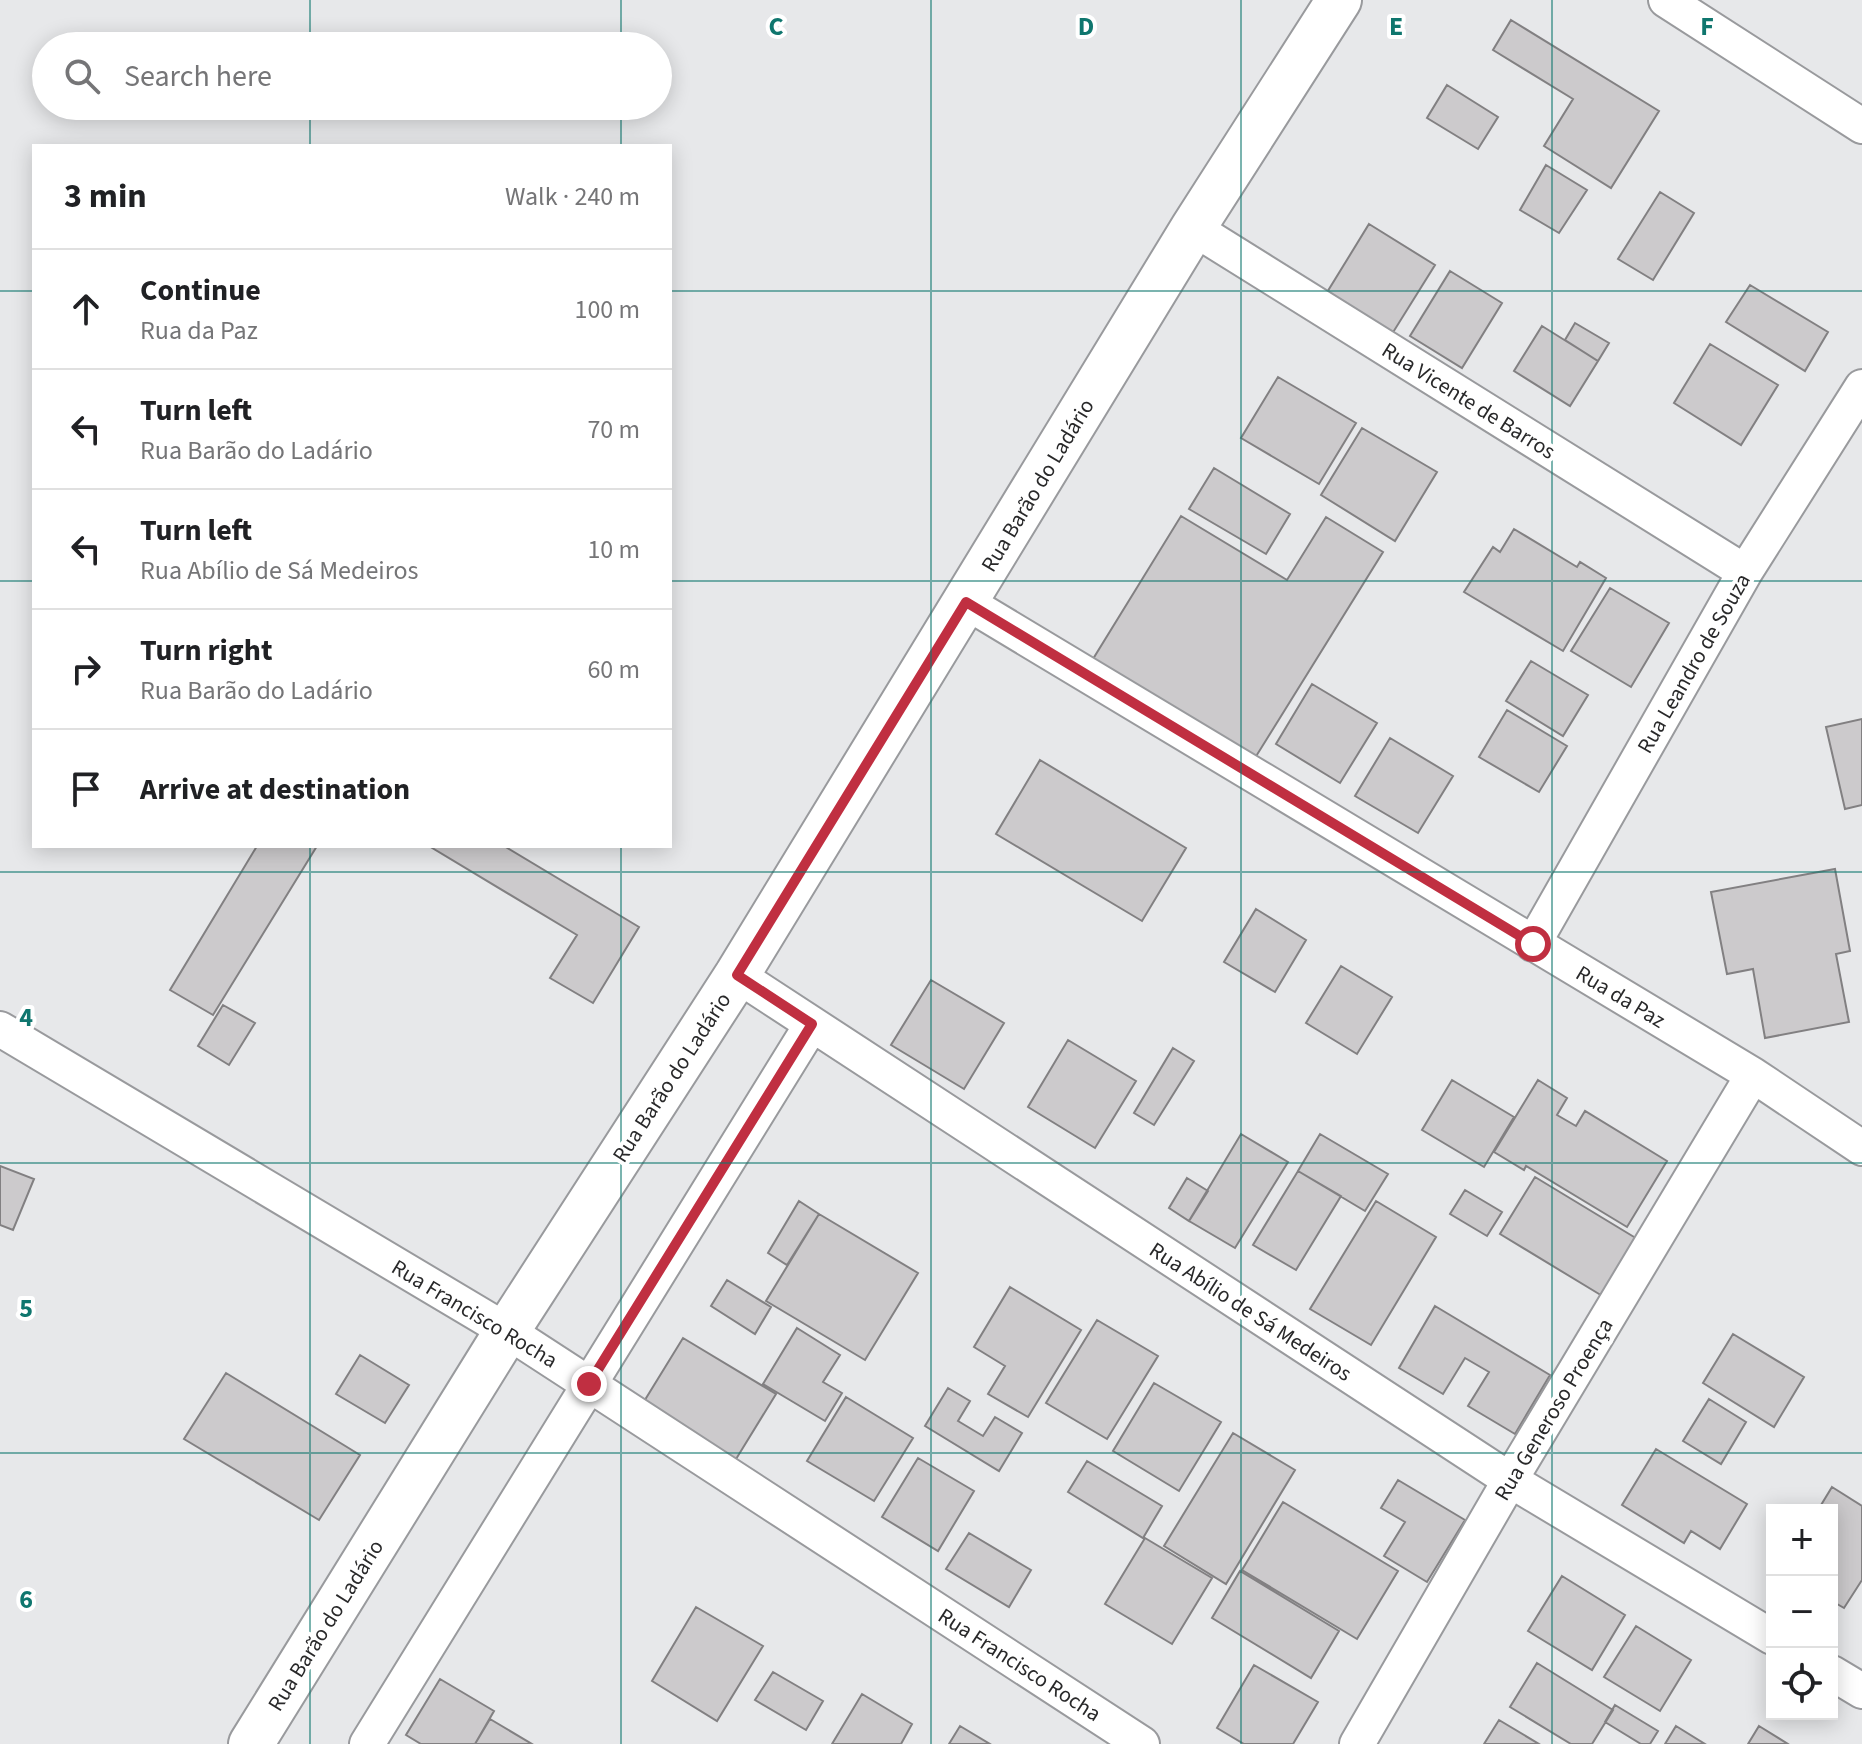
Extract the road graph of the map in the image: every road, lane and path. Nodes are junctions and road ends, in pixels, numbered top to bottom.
1 (1339, 0) edge
2 (1666, 0) edge
3 (1862, 126) edge
4 (1193, 228) junction
5 (1862, 387) edge
6 (1745, 572) junction
7 (966, 602) junction
8 (1533, 944) junction
9 (737, 975) junction
10 (812, 1024) junction
11 (0, 1029) edge
12 (1753, 1075) junction
13 (1862, 1148) edge
14 (507, 1331) junction
15 (589, 1384) junction
16 (1510, 1480) junction
17 (1766, 1633) edge
18 (1838, 1677) edge
19 (1862, 1691) edge
20 (265, 1739) edge
21 (367, 1744) edge
22 (1142, 1744) edge
23 (1357, 1744) edge

1 - 4 main road, Rua Barão do Ladário
2 - 3 street
4 - 6 street, Rua Vicente de Barros
4 - 7 main road, Rua Barão do Ladário
5 - 6 street, Rua Leandro de Souza
6 - 8 street, Rua Leandro de Souza
7 - 8 street, Rua da Paz
7 - 9 main road, Rua Barão do Ladário
8 - 12 street, Rua da Paz
9 - 10 street, Rua Abílio de Sá Medeiros
9 - 14 main road, Rua Barão do Ladário
10 - 15 street
10 - 16 street, Rua Abílio de Sá Medeiros
11 - 14 street, Rua Francisco Rocha
12 - 13 street, Rua da Paz
12 - 16 street, Rua Generoso Proença
14 - 15 street, Rua Francisco Rocha
14 - 20 main road, Rua Barão do Ladário
15 - 21 street
15 - 22 street, Rua Francisco Rocha
16 - 17 street, Rua Abílio de Sá Medeiros
16 - 23 street, Rua Generoso Proença
18 - 19 street

